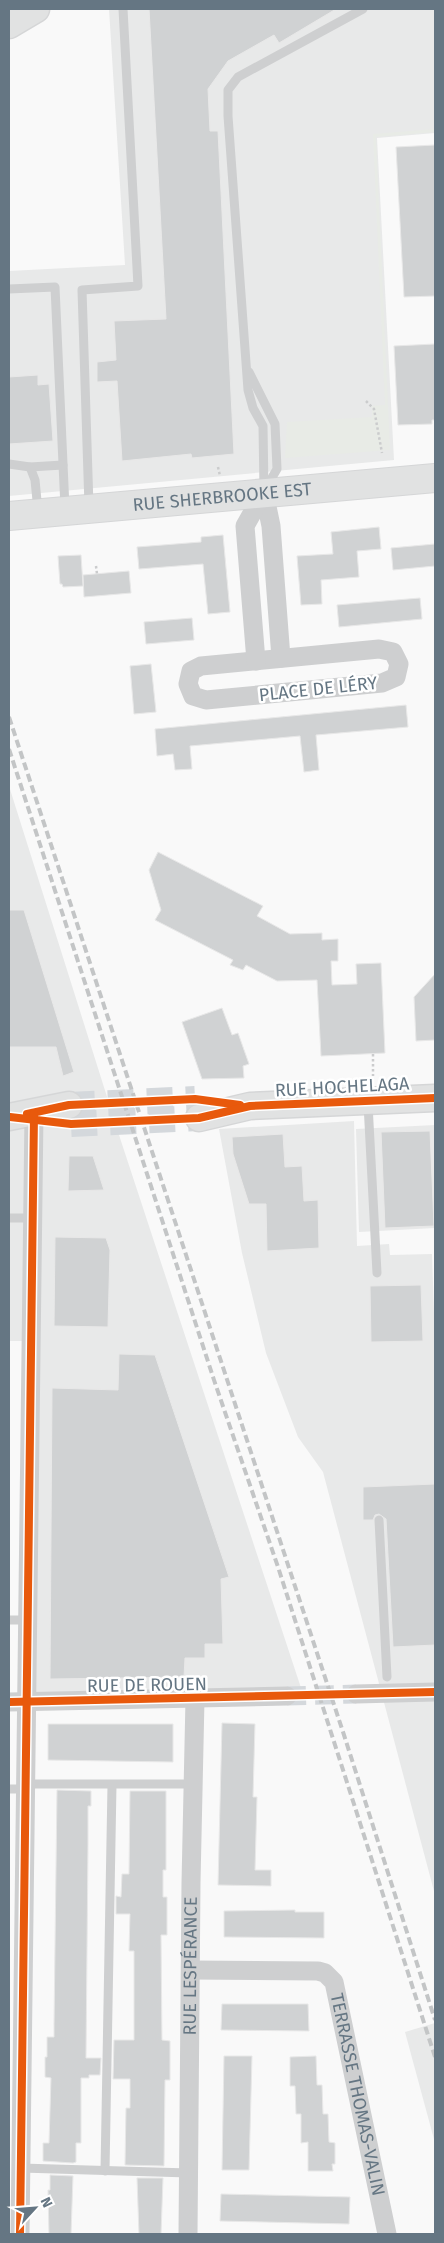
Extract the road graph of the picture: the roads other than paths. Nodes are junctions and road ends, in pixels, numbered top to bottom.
1 (36, 9) edge
2 (123, 9) edge
3 (363, 9) edge
4 (9, 25) edge
5 (9, 289) edge
6 (9, 464) edge
7 (63, 465) junction
8 (30, 468) junction
9 (435, 478) edge
10 (264, 492) junction
11 (77, 509) junction
12 (26, 515) edge
13 (281, 658) junction
14 (256, 661) junction
15 (435, 1098) edge
16 (368, 1101) junction
17 (197, 1109) tunnel mouth
18 (70, 1114) tunnel mouth
19 (22, 1117) edge
20 (9, 1218) edge
21 (34, 1218) junction
22 (377, 1272) dead end
23 (379, 1520) dead end
24 (9, 1620) edge
25 (29, 1620) junction
26 (387, 1676) dead end
27 (435, 1692) edge
28 (356, 1694) tunnel mouth
29 (287, 1696) tunnel mouth
30 (195, 1699) junction
31 (18, 1702) edge
32 (193, 1784) junction
33 (112, 1785) junction
34 (21, 1787) edge
35 (191, 1970) junction
36 (22, 2168) junction
37 (105, 2170) junction
38 (189, 2173) junction
39 (20, 2234) edge
40 (188, 2234) edge
41 (387, 2234) edge

1 - 4 street
2 - 11 lane
3 - 10 lane
5 - 7 lane
6 - 8 lane
7 - 8 lane
7 - 11 lane
8 - 12 lane
9 - 10 main road, RUE SHERBROOKE EST
10 - 11 main road, RUE SHERBROOKE EST
10 - 13 street, PLACE DE LÉRY
10 - 14 street, PLACE DE LÉRY
11 - 12 main road, RUE SHERBROOKE EST
13 - 14 street, PLACE DE LÉRY
13 - 14 street, PLACE DE LÉRY
15 - 16 street, RUE HOCHELAGA
16 - 17 street, RUE HOCHELAGA
16 - 22 lane
18 - 19 street
19 - 21 street
20 - 21 lane
21 - 25 street
23 - 26 lane
24 - 25 lane
25 - 31 street
27 - 28 street
29 - 30 street, RUE DE ROUEN
30 - 31 street, RUE DE ROUEN
30 - 32 street, RUE LESPÉRANCE
31 - 34 street
32 - 33 lane
32 - 35 street, RUE LESPÉRANCE
33 - 34 lane
33 - 37 lane
34 - 36 street
35 - 38 street, RUE LESPÉRANCE
35 - 41 street, TERRASSE THOMAS-VALIN
36 - 37 lane
36 - 39 street
37 - 38 lane
38 - 40 street, RUE LESPÉRANCE

